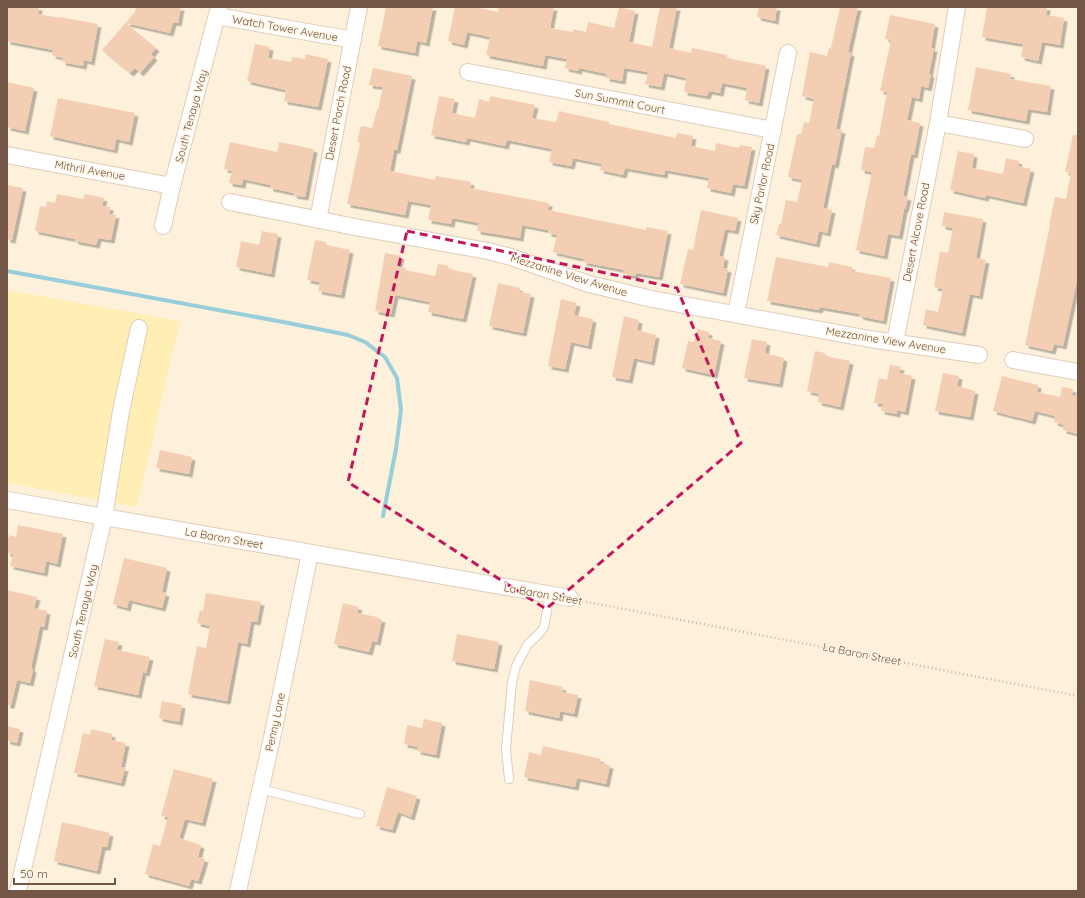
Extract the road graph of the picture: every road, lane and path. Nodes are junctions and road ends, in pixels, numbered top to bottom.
1 (359, 7) edge
2 (957, 7) edge
3 (218, 12) edge
4 (352, 40) junction
5 (788, 53) dead end
6 (468, 72) dead end
7 (938, 123) junction
8 (773, 130) junction
9 (1025, 139) dead end
10 (7, 155) edge
11 (172, 186) junction
12 (230, 202) dead end
13 (318, 220) junction
14 (163, 226) dead end
15 (736, 314) junction
16 (139, 328) dead end
17 (895, 342) junction
18 (979, 355) dead end
19 (1013, 360) dead end
20 (1078, 371) edge
21 (7, 500) edge
22 (104, 517) junction
23 (310, 553) junction
24 (550, 594) junction
25 (570, 598) joint
26 (1078, 696) edge
27 (509, 779) dead end
28 (260, 789) junction
29 (360, 814) dead end
30 (18, 891) edge
31 (238, 891) edge

1 - 4 street, Desert Porch Road
2 - 7 street, Desert Alcove Road
3 - 4 street, Watch Tower Avenue
3 - 11 street, South Tenaya Way
4 - 13 street, Desert Porch Road
5 - 8 street, Sky Parlor Road
6 - 8 street, Sun Summit Court
7 - 9 street
7 - 17 street, Desert Alcove Road
8 - 15 street, Sky Parlor Road
10 - 11 street, Mithril Avenue
11 - 14 street, South Tenaya Way
12 - 13 street, Mezzanine View Avenue
13 - 15 street, Mezzanine View Avenue
15 - 17 street, Mezzanine View Avenue
16 - 22 street, South Tenaya Way
17 - 18 street, Mezzanine View Avenue
19 - 20 street
21 - 22 street, La Baron Street
22 - 23 street, La Baron Street
22 - 30 street, South Tenaya Way
23 - 24 street, La Baron Street
23 - 28 street, Penny Lane
24 - 25 street, La Baron Street
24 - 27 lane
25 - 26 path, La Baron Street
28 - 29 lane
28 - 31 street, Penny Lane

